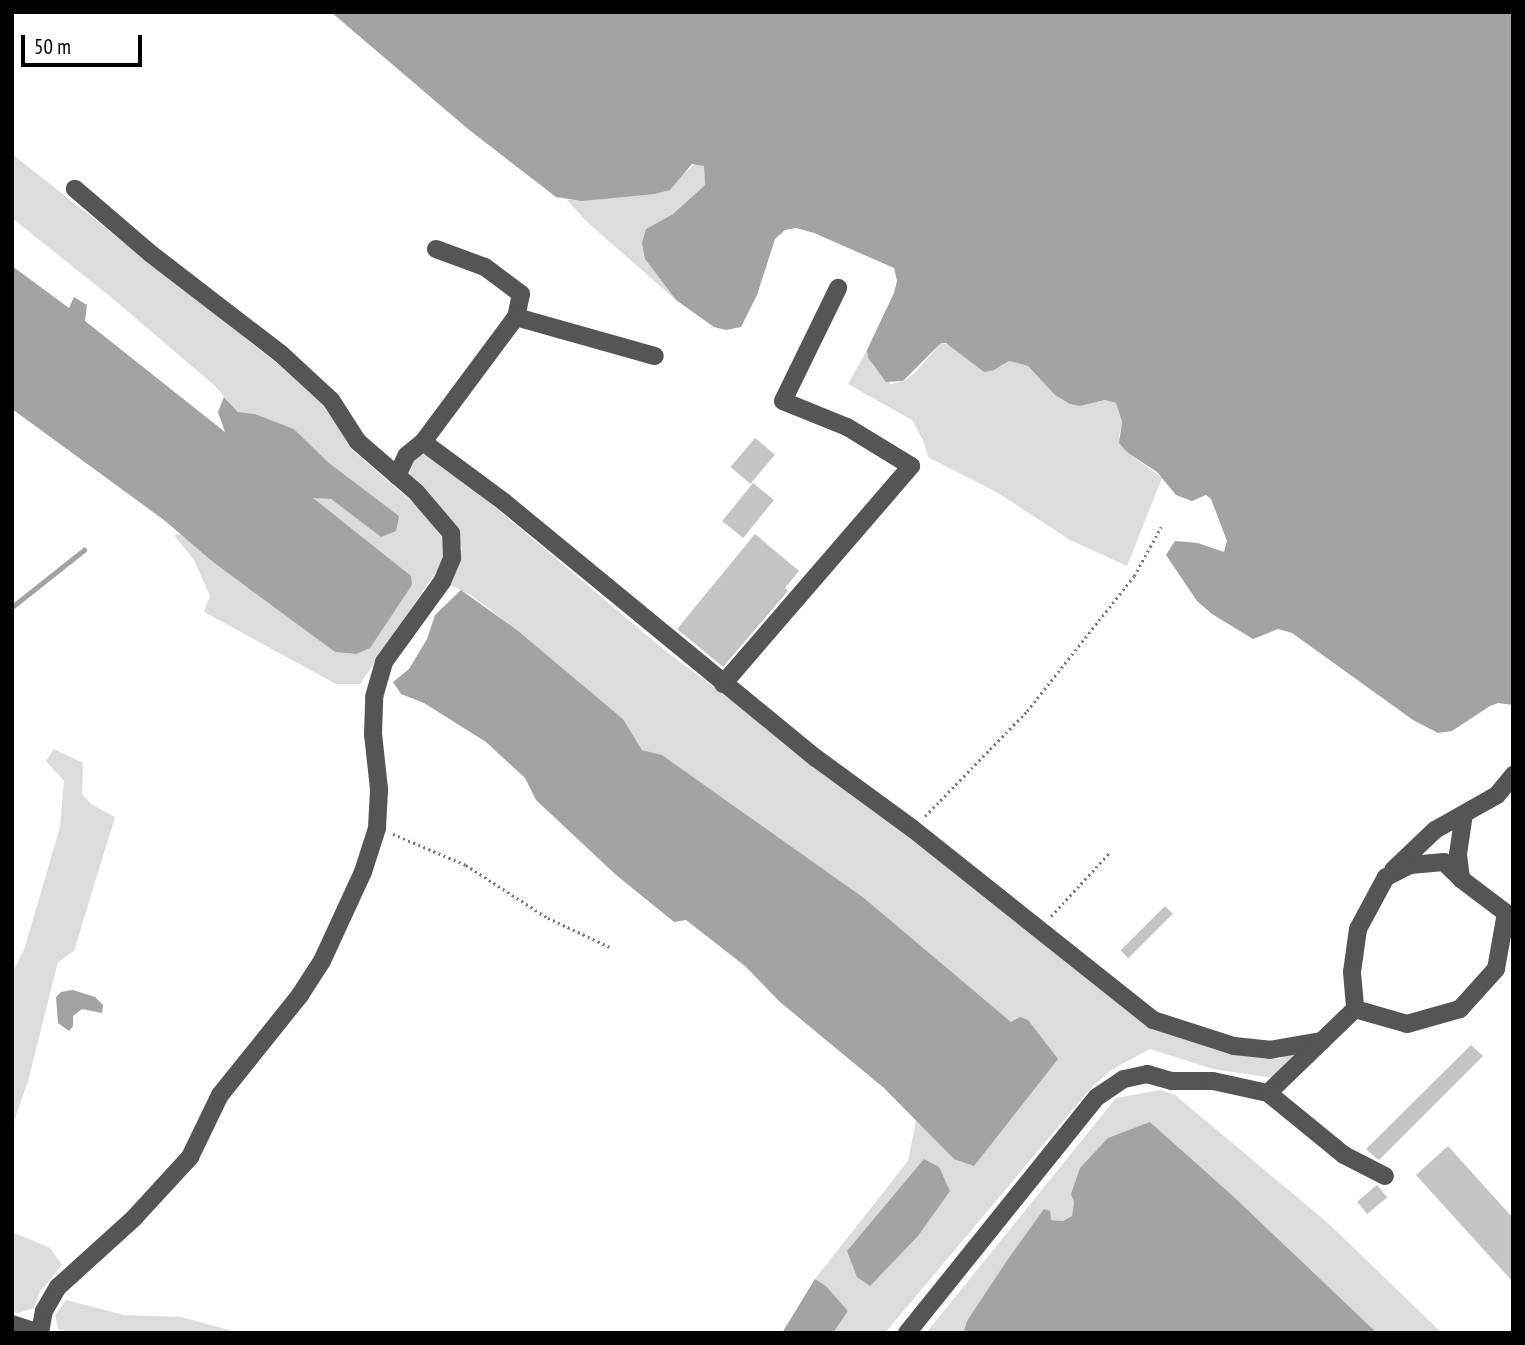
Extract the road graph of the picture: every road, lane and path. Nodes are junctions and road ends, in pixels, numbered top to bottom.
1 (75, 189) dead end
2 (436, 249) dead end
3 (838, 288) dead end
4 (516, 317) junction
5 (655, 356) dead end
6 (423, 442) junction
7 (397, 476) junction
8 (1161, 527) dead end
9 (723, 684) junction
10 (1513, 775) edge
11 (1464, 814) junction
12 (377, 828) junction
13 (913, 829) junction
14 (1110, 852) dead end
15 (1386, 877) junction
16 (1461, 880) junction
17 (1039, 929) junction
18 (612, 948) dead end
19 (1355, 1009) junction
20 (1322, 1041) junction
21 (1268, 1093) junction
22 (1385, 1176) dead end
23 (12, 1324) edge
24 (40, 1333) edge
25 (907, 1333) edge

1 - 7 street
2 - 4 street
3 - 9 street
4 - 5 street
4 - 6 street
6 - 7 street
6 - 9 street
7 - 12 street
8 - 13 path
9 - 13 street
10 - 11 street
11 - 15 street
11 - 16 street
12 - 18 path
12 - 24 street
13 - 17 street
14 - 17 path
15 - 16 street
15 - 19 street
16 - 19 street
17 - 20 street
19 - 20 street
20 - 21 street
21 - 22 street
21 - 25 street
23 - 24 street

